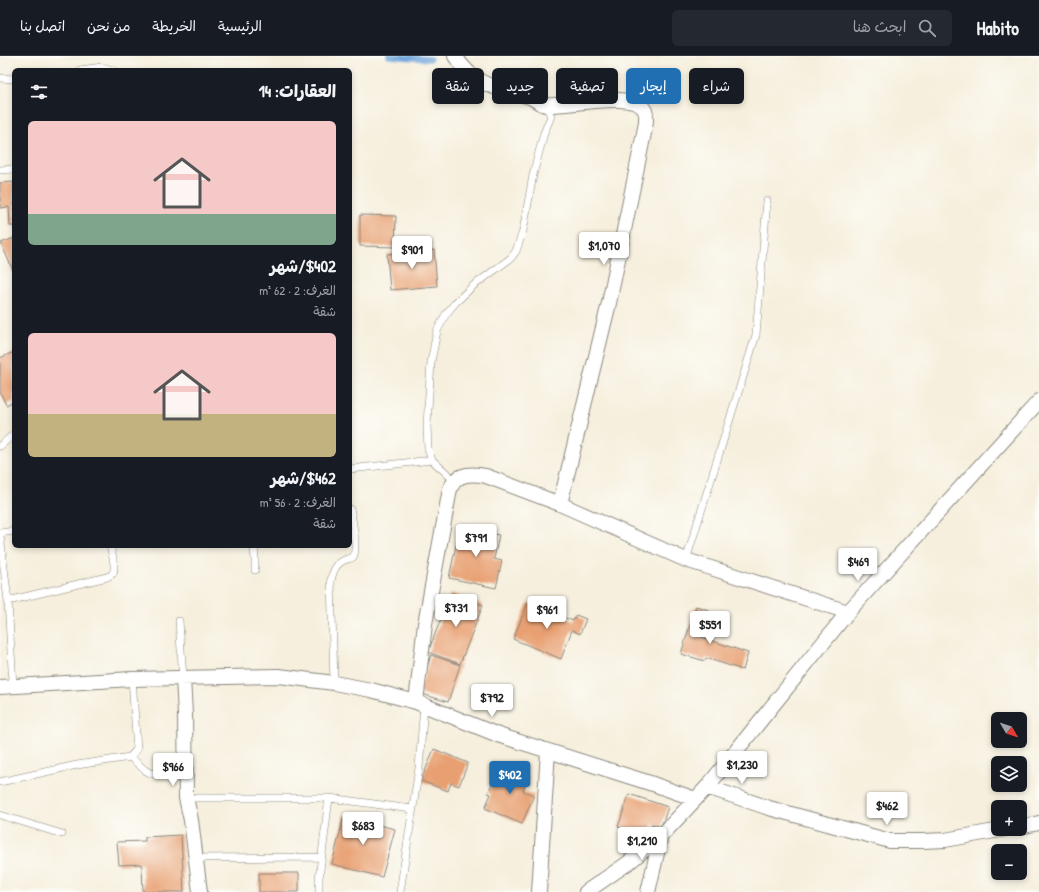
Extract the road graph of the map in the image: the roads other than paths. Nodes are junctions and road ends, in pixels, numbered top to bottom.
1 (455, 56) edge
2 (95, 68) edge
3 (106, 68) edge
4 (12, 79) edge
5 (2, 80) edge
6 (544, 106) junction
7 (12, 169) edge
8 (0, 170) edge
9 (767, 200) dead end
10 (1039, 402) edge
11 (12, 436) edge
12 (0, 446) edge
13 (432, 460) junction
14 (352, 469) edge
15 (455, 480) junction
16 (560, 504) junction
17 (352, 524) edge
18 (12, 531) edge
19 (0, 534) edge
20 (110, 548) edge
21 (254, 548) edge
22 (686, 560) junction
23 (254, 570) dead end
24 (8, 602) junction
25 (848, 612) junction
26 (179, 621) dead end
27 (183, 678) junction
28 (132, 679) junction
29 (334, 683) junction
30 (6, 687) edge
31 (420, 703) junction
32 (548, 751) junction
33 (130, 757) junction
34 (186, 778) junction
35 (0, 782) edge
36 (707, 787) junction
37 (186, 798) junction
38 (329, 798) junction
39 (695, 800) junction
40 (412, 810) junction
41 (0, 815) edge
42 (1039, 823) edge
43 (1027, 826) edge
44 (991, 832) edge
45 (62, 834) dead end
46 (661, 836) junction
47 (321, 857) junction
48 (196, 858) junction
49 (200, 892) edge
50 (319, 892) edge
51 (400, 892) edge
52 (539, 892) edge
53 (586, 892) edge
54 (648, 892) edge

1 - 6 street
2 - 3 lane
4 - 5 lane
6 - 13 lane
6 - 16 street
7 - 8 lane
9 - 22 lane
10 - 25 street
11 - 12 lane
13 - 14 lane
13 - 15 lane
15 - 16 street
15 - 31 street
16 - 22 street
17 - 29 lane
18 - 19 lane
19 - 24 lane
20 - 24 lane
21 - 23 lane
22 - 25 street
24 - 30 lane
25 - 36 street
26 - 27 lane
27 - 28 street
27 - 29 street
27 - 34 street
28 - 30 street
28 - 33 lane
29 - 31 street
31 - 32 street
31 - 40 lane
32 - 39 street
32 - 52 street
33 - 34 lane
33 - 35 lane
34 - 37 street
36 - 39 street
36 - 44 street
37 - 38 lane
37 - 48 street
38 - 40 lane
38 - 47 lane
39 - 46 street
40 - 51 lane
41 - 45 lane
42 - 43 street
46 - 53 street
46 - 54 street
47 - 48 lane
47 - 50 lane
48 - 49 street

